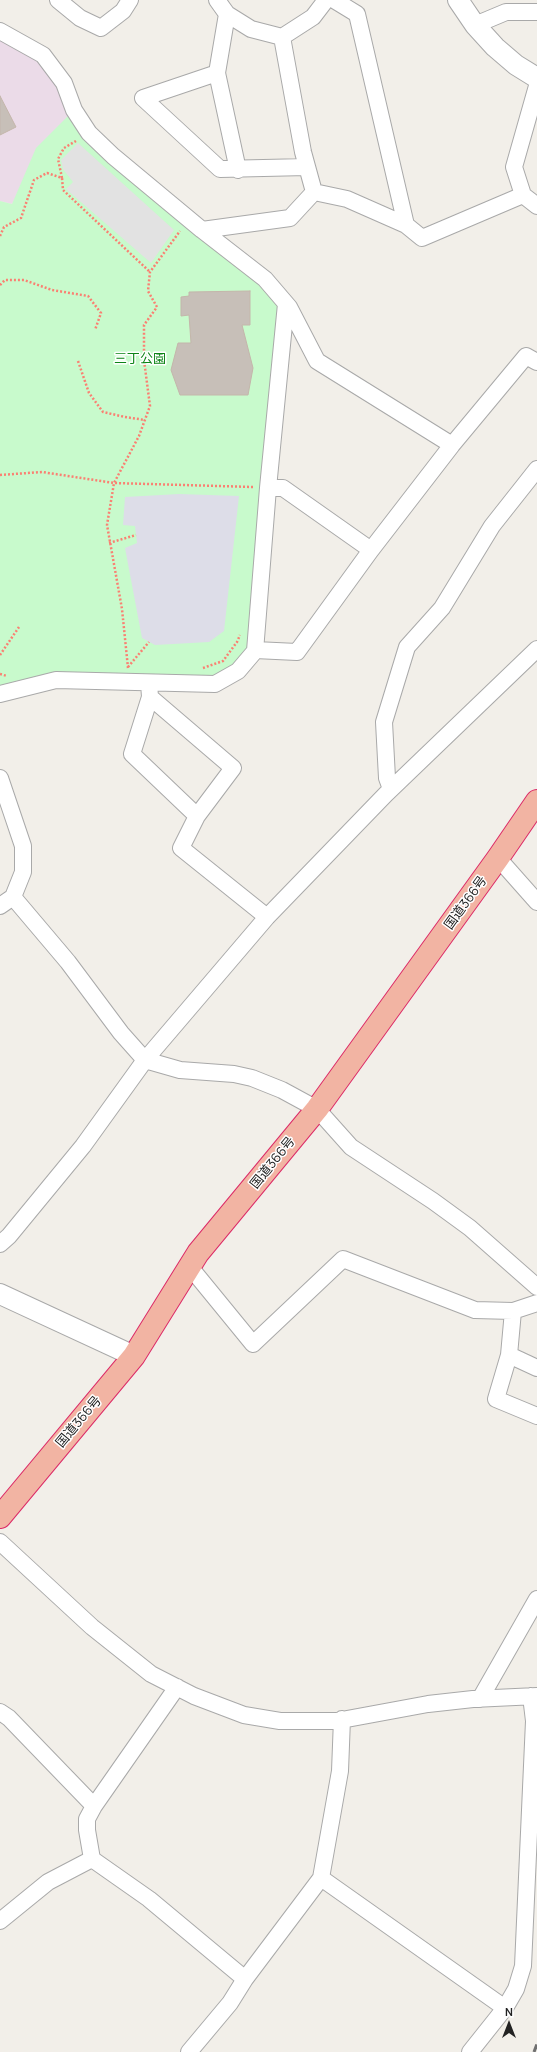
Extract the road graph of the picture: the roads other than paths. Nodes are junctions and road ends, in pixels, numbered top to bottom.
1 (58, 0) edge
2 (130, 0) edge
3 (217, 0) edge
4 (326, 0) edge
5 (334, 0) edge
6 (458, 0) edge
7 (537, 12) edge
8 (227, 14) junction
9 (475, 25) junction
10 (0, 31) edge
11 (282, 37) junction
12 (217, 73) junction
13 (537, 78) edge
14 (537, 86) edge
15 (307, 167) junction
16 (238, 170) junction
17 (314, 192) junction
18 (522, 195) junction
19 (537, 206) edge
20 (406, 226) junction
21 (202, 230) junction
22 (286, 304) junction
23 (537, 362) edge
24 (452, 445) junction
25 (537, 470) edge
26 (258, 487) junction
27 (371, 550) junction
28 (537, 649) edge
29 (256, 650) junction
30 (149, 690) junction
31 (0, 694) edge
32 (0, 778) edge
33 (391, 790) junction
34 (537, 801) edge
35 (197, 816) junction
36 (498, 858) junction
37 (7, 901) edge
38 (537, 902) edge
39 (267, 916) junction
40 (145, 1060) junction
41 (317, 1109) junction
42 (0, 1244) edge
43 (190, 1267) junction
44 (537, 1287) edge
45 (0, 1294) edge
46 (537, 1303) edge
47 (513, 1311) junction
48 (509, 1355) junction
49 (134, 1356) junction
50 (537, 1368) edge
51 (537, 1416) edge
52 (0, 1517) edge
53 (0, 1542) edge
54 (537, 1599) edge
55 (177, 1687) junction
56 (534, 1696) edge
57 (480, 1699) junction
58 (0, 1712) edge
59 (342, 1719) junction
60 (94, 1806) junction
61 (92, 1859) junction
62 (321, 1878) junction
63 (0, 1921) edge
64 (245, 1979) junction
65 (505, 2008) junction
66 (188, 2052) edge
67 (470, 2052) edge

1 - 2 street
3 - 8 street
4 - 11 street
5 - 20 street
6 - 9 street
7 - 9 street
8 - 11 street
8 - 12 street
9 - 13 street
10 - 21 street
11 - 15 street
12 - 16 street
12 - 16 street
14 - 18 street
15 - 16 street
15 - 17 street
17 - 20 street
17 - 21 street
18 - 19 street
18 - 20 street
21 - 22 street
22 - 24 street
22 - 26 street
23 - 24 street
24 - 27 street
25 - 33 street
26 - 27 street
26 - 29 street
27 - 29 street
28 - 33 street
29 - 30 street
30 - 31 street
30 - 35 street
30 - 35 street
32 - 37 street
33 - 39 street
34 - 36 highway, 国道366号
35 - 39 street
36 - 38 street
36 - 41 highway, 国道366号
37 - 40 street
39 - 40 street
40 - 41 street
40 - 42 street
41 - 43 highway, 国道366号
41 - 44 street
43 - 47 street
43 - 49 highway, 国道366号
45 - 49 street
46 - 47 street
47 - 48 street
48 - 50 street
48 - 51 street
49 - 52 highway, 国道366号
53 - 55 street
54 - 57 street
55 - 59 street
55 - 60 street
56 - 57 street
56 - 65 street
57 - 59 street
58 - 60 street
59 - 62 street
60 - 61 street
61 - 63 street
61 - 64 street
62 - 64 street
62 - 65 street
64 - 66 street
65 - 67 street

